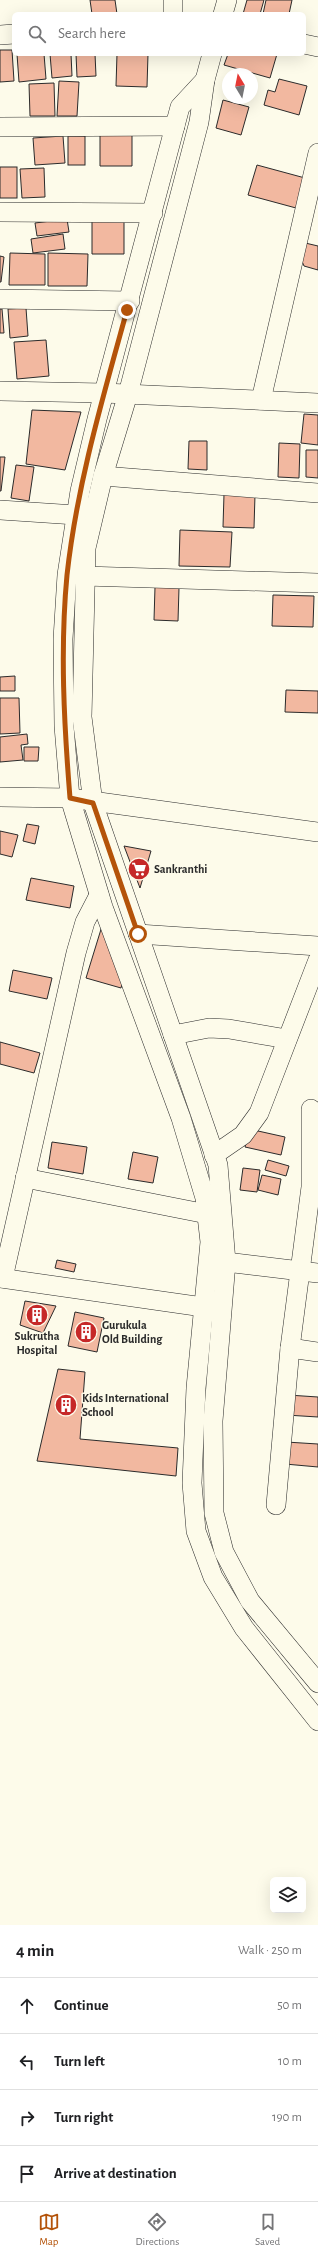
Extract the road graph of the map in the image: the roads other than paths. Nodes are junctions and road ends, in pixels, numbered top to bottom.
1 (173, 0) edge
2 (227, 0) edge
3 (172, 12) edge
4 (223, 12) edge
5 (12, 34) edge
6 (0, 35) edge
7 (306, 44) edge
8 (318, 47) edge
9 (211, 56) edge
10 (205, 80) junction
11 (175, 126) junction
12 (0, 127) edge
13 (318, 153) edge
14 (0, 212) edge
15 (153, 213) junction
16 (0, 299) edge
17 (130, 301) junction
18 (0, 391) edge
19 (104, 392) junction
20 (128, 394) junction
21 (261, 400) junction
22 (318, 403) edge
23 (103, 476) junction
24 (318, 493) edge
25 (0, 510) edge
26 (76, 516) junction
27 (84, 576) junction
28 (318, 583) edge
29 (0, 797) edge
30 (70, 798) junction
31 (93, 803) junction
32 (318, 832) edge
33 (99, 895) junction
34 (138, 934) junction
35 (318, 946) edge
36 (318, 960) edge
37 (173, 1035) junction
38 (287, 1039) junction
39 (311, 1109) dead end
40 (214, 1155) junction
41 (25, 1178) junction
42 (315, 1188) edge
43 (207, 1214) junction
44 (226, 1262) junction
45 (309, 1272) edge
46 (2, 1278) edge
47 (214, 1308) junction
48 (290, 1348) junction
49 (318, 1352) edge
50 (276, 1505) dead end
51 (318, 1683) edge
52 (318, 1721) edge

1 - 3 street
2 - 4 street
5 - 6 street
7 - 8 street
9 - 10 street
10 - 11 street
10 - 20 street
11 - 12 street
11 - 15 street
13 - 21 street
14 - 15 street
15 - 17 street
16 - 17 street
17 - 19 street
18 - 19 street
19 - 20 street
19 - 26 street
20 - 21 street
20 - 23 street
21 - 22 street
23 - 24 street
23 - 27 street
25 - 26 street
26 - 30 street
27 - 28 street
27 - 31 street
29 - 30 street
30 - 31 street
30 - 33 street
31 - 32 street
31 - 34 street
33 - 41 street
33 - 43 street
34 - 35 street
34 - 37 street
36 - 38 street
37 - 38 street
37 - 40 street
38 - 40 street
39 - 42 street
40 - 44 street
41 - 43 street
41 - 46 street
42 - 45 street
43 - 47 street
44 - 45 street
44 - 47 street
45 - 48 street
46 - 47 street
47 - 51 street
47 - 52 street
48 - 49 street
48 - 50 street

